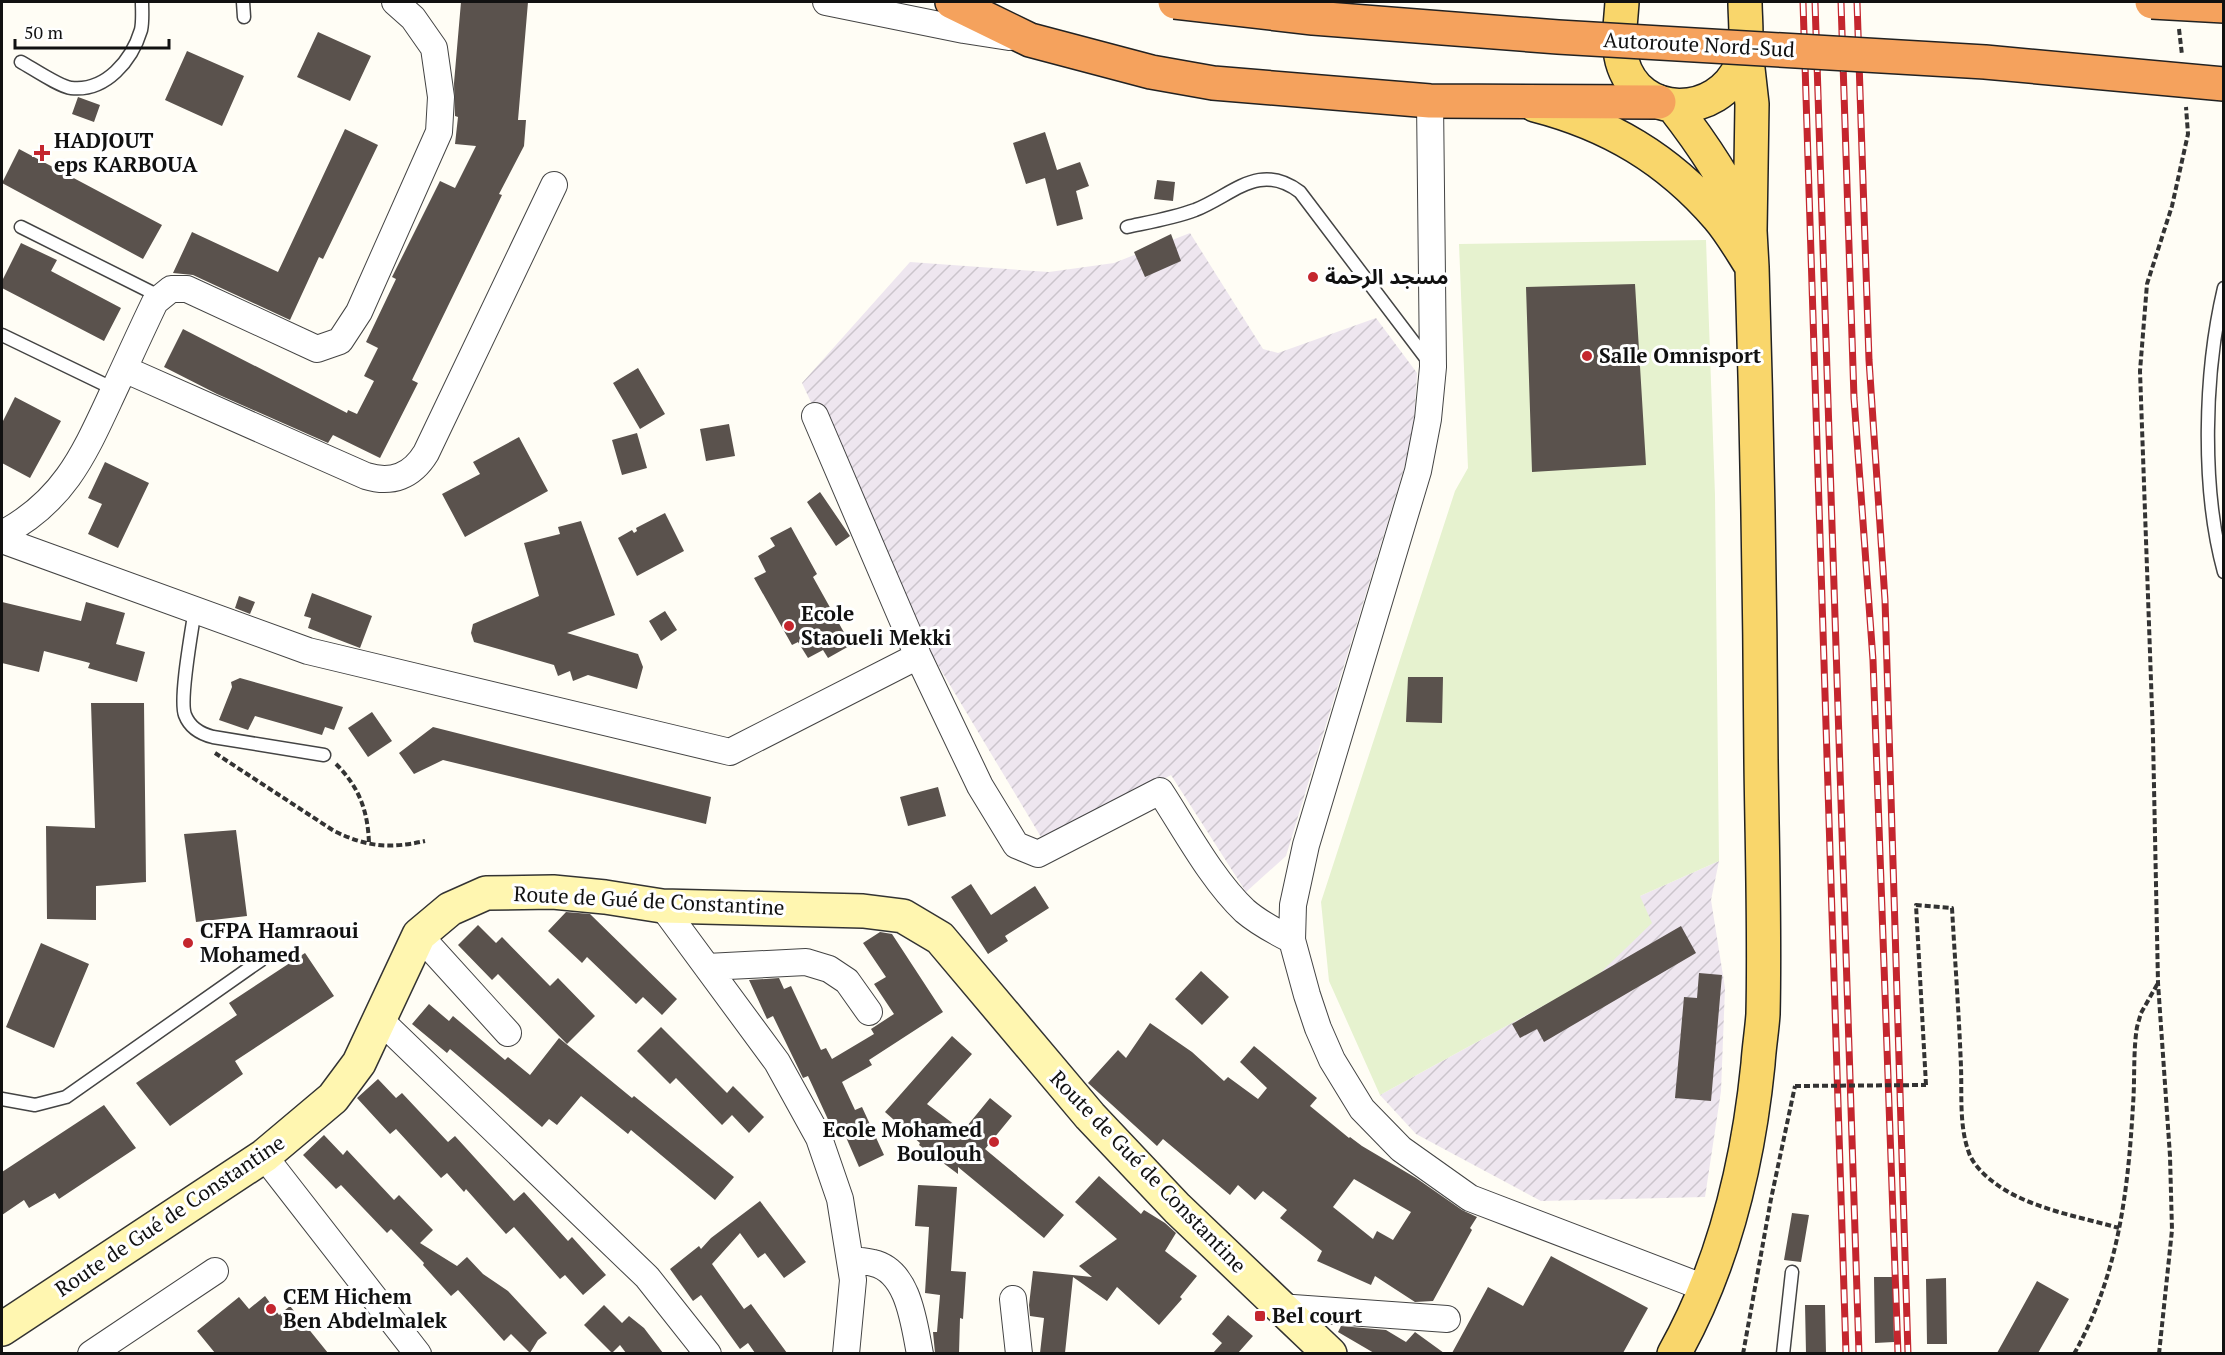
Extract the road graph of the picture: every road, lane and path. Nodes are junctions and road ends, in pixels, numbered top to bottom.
1 (142, 2) edge
2 (243, 2) edge
3 (396, 2) edge
4 (826, 2) edge
5 (952, 2) edge
6 (1174, 2) edge
7 (1622, 2) edge
8 (1745, 2) edge
9 (2152, 2) edge
10 (2223, 6) edge
11 (244, 17) dead end
12 (2179, 24) dead end
13 (1030, 40) junction
14 (1745, 42) junction
15 (2182, 57) dead end
16 (21, 62) dead end
17 (2223, 84) edge
18 (1430, 101) junction
19 (1522, 101) junction
20 (2185, 101) dead end
21 (1666, 104) junction
22 (554, 185) dead end
23 (21, 226) dead end
24 (1127, 227) dead end
25 (1750, 231) junction
26 (1752, 267) junction
27 (2223, 288) edge
28 (161, 297) junction
29 (2, 335) edge
30 (1433, 367) junction
31 (119, 379) junction
32 (815, 416) dead end
33 (2, 534) edge
34 (2, 540) edge
35 (2223, 572) edge
36 (195, 609) junction
37 (918, 656) junction
38 (204, 735) junction
39 (324, 755) joint
40 (425, 841) dead end
41 (369, 844) junction
42 (662, 906) junction
43 (419, 934) junction
44 (1292, 940) junction
45 (261, 960) dead end
46 (707, 967) junction
47 (2158, 983) junction
48 (869, 1012) dead end
49 (381, 1021) junction
50 (508, 1033) dead end
51 (2, 1099) edge
52 (264, 1156) junction
53 (2119, 1228) junction
54 (850, 1260) junction
55 (215, 1270) dead end
56 (1792, 1272) dead end
57 (1705, 1288) junction
58 (1013, 1299) dead end
59 (1279, 1307) junction
60 (1447, 1319) dead end
61 (2, 1329) edge
62 (1314, 1348) edge
63 (91, 1353) edge
64 (418, 1353) edge
65 (708, 1353) edge
66 (846, 1353) edge
67 (920, 1353) edge
68 (1019, 1353) edge
69 (1674, 1353) edge
70 (1743, 1353) edge
71 (1783, 1353) edge
72 (2074, 1353) edge
73 (2159, 1353) edge

1 - 16 lane
2 - 11 lane
3 - 28 street
4 - 13 street
5 - 13 highway
6 - 17 highway, Autoroute Nord-Sud, bridge
7 - 21 main road
8 - 14 main road
9 - 10 highway, bridge
12 - 15 path
13 - 18 highway
14 - 21 main road
14 - 25 main road
18 - 19 highway
18 - 30 street
19 - 21 highway
19 - 26 main road
20 - 47 path
21 - 25 main road
22 - 31 street
23 - 28 lane
24 - 30 lane
25 - 26 main road
26 - 57 main road
27 - 35 lane
28 - 31 street
29 - 31 lane
30 - 44 street
31 - 33 street
32 - 37 street
34 - 36 street
36 - 37 street
36 - 38 lane
37 - 44 street
38 - 39 lane
38 - 41 path
39 - 41 path
40 - 41 path
42 - 43 main road, Route de Gué de Constantine
42 - 46 street
42 - 59 main road, Route de Gué de Constantine
43 - 49 main road, Route de Gué de Constantine
43 - 50 street
44 - 57 street
45 - 51 lane
46 - 48 street
46 - 54 street
47 - 53 path
47 - 73 path
49 - 52 main road, Route de Gué de Constantine
49 - 65 street
52 - 61 main road, Route de Gué de Constantine
52 - 64 street
53 - 70 path, bridge
53 - 72 path
54 - 66 street
54 - 67 street
55 - 63 street
56 - 71 lane
57 - 69 main road
58 - 68 street
59 - 60 street
59 - 62 main road, Route de Gué de Constantine

